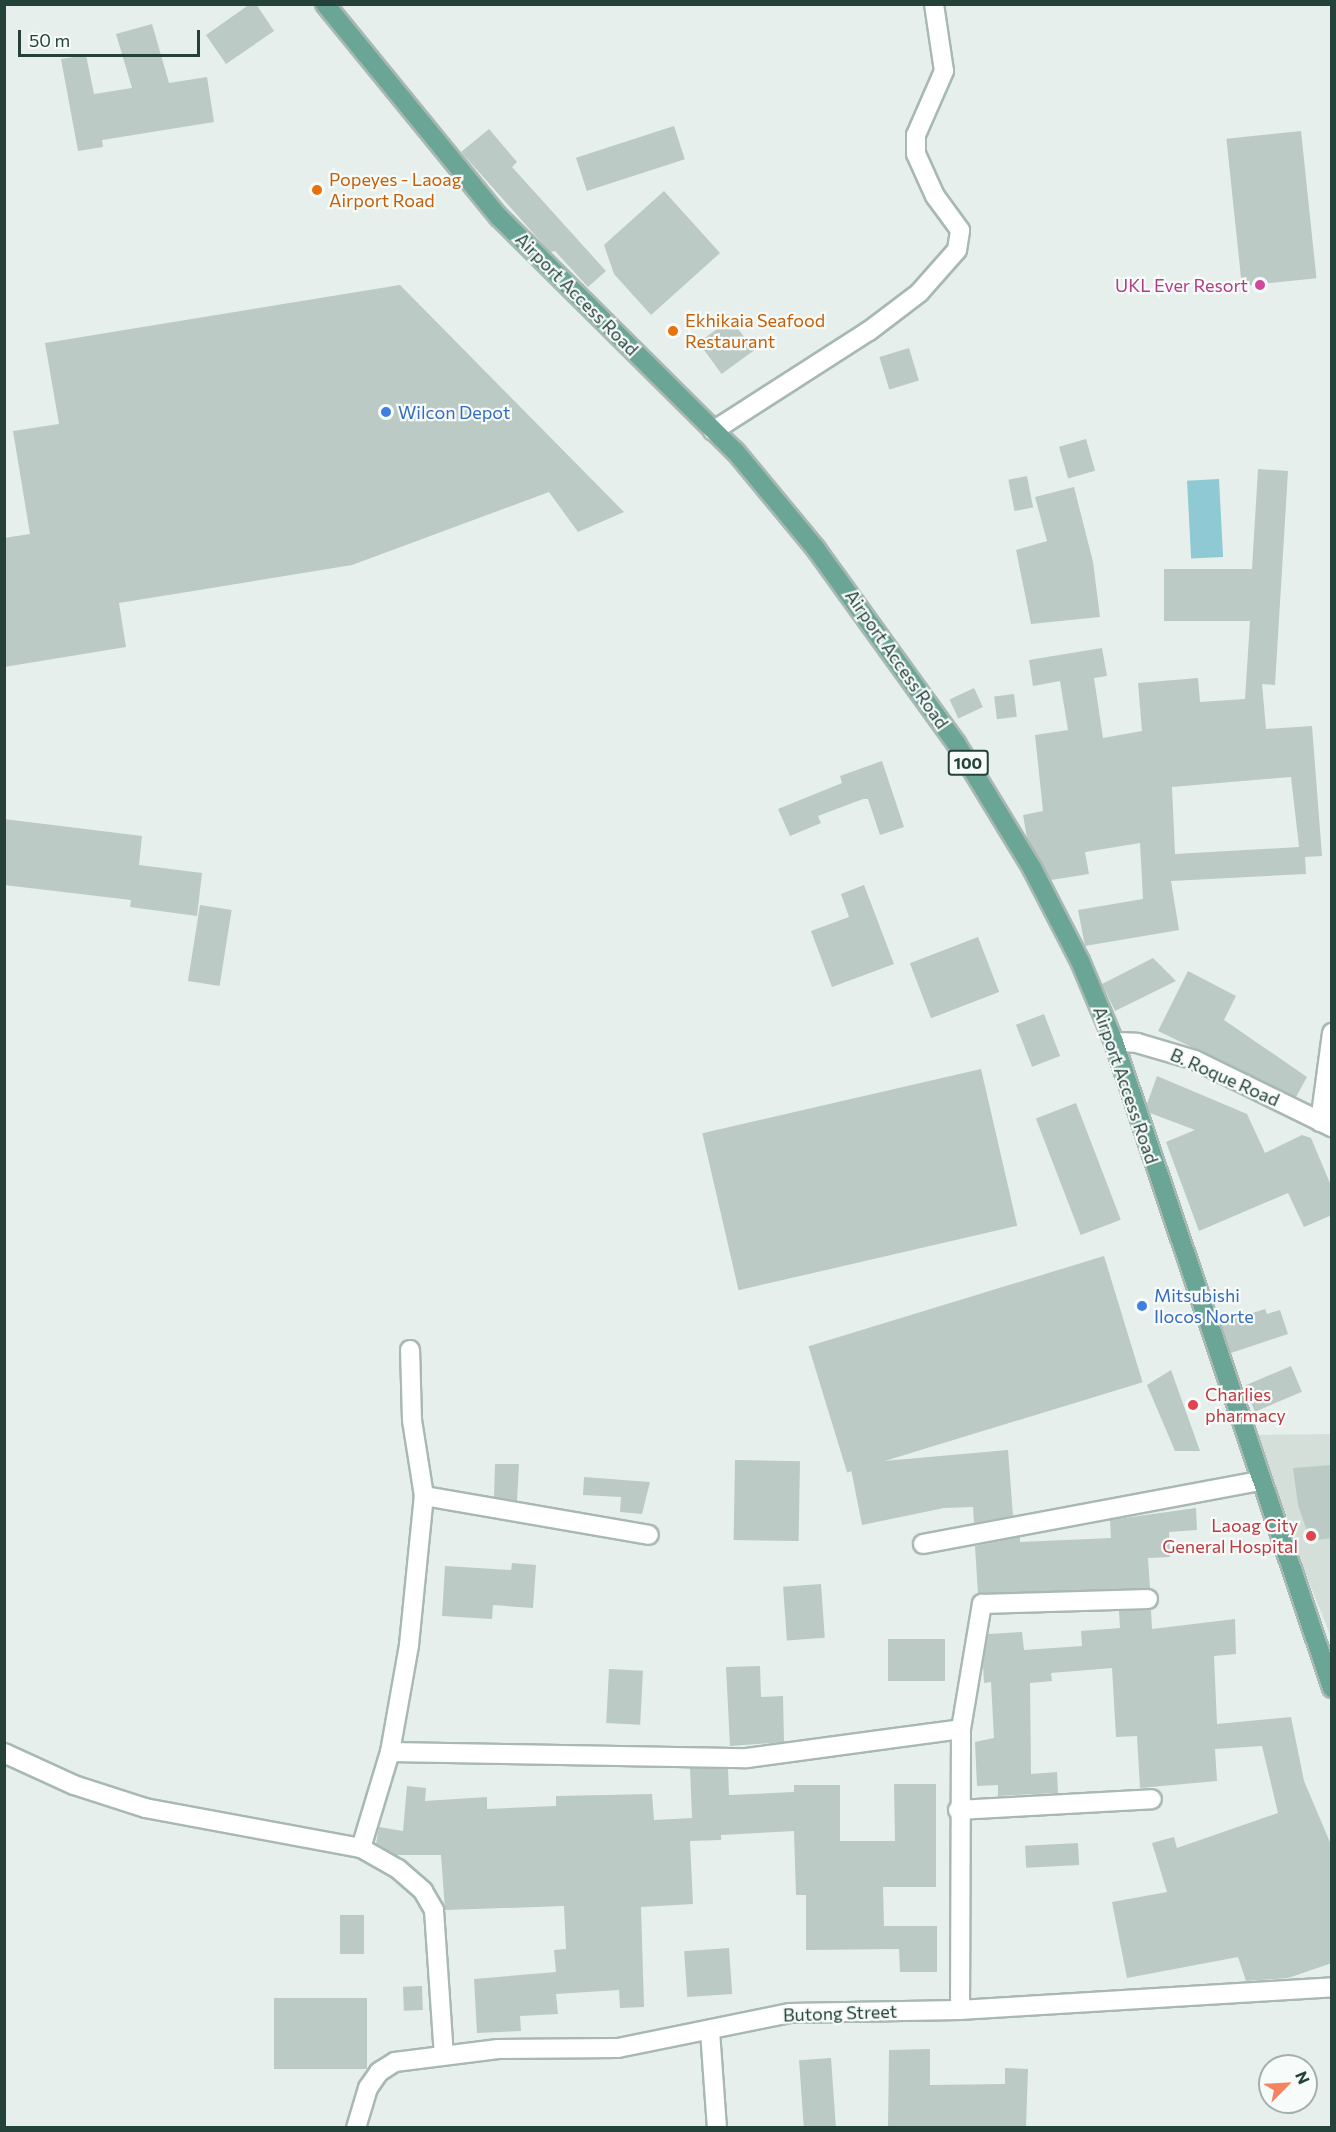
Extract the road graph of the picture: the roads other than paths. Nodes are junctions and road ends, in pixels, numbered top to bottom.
1 (325, 4) edge
2 (934, 4) edge
3 (713, 431) junction
4 (1332, 1033) edge
5 (1114, 1042) junction
6 (1326, 1125) edge
7 (410, 1350) dead end
8 (1259, 1481) junction
9 (424, 1496) junction
10 (649, 1535) dead end
11 (923, 1544) dead end
12 (1148, 1599) dead end
13 (1332, 1688) edge
14 (961, 1729) junction
15 (390, 1752) junction
16 (4, 1753) edge
17 (1152, 1799) dead end
18 (958, 1810) junction
19 (360, 1848) junction
20 (1332, 1987) edge
21 (960, 2010) junction
22 (710, 2031) junction
23 (444, 2055) junction
24 (356, 2127) edge
25 (717, 2127) edge

1 - 3 main road, Airport Access Road / 100
2 - 3 street
3 - 5 main road, Airport Access Road / 100
4 - 6 street
5 - 6 street, B. Roque Road
5 - 8 main road, Airport Access Road / 100
7 - 9 street
8 - 11 street
8 - 13 main road, Airport Access Road / 100
9 - 10 street
9 - 15 street
12 - 14 street
14 - 15 street
14 - 18 street
15 - 19 street
16 - 19 street
17 - 18 street
18 - 21 street
19 - 23 street
20 - 21 street, Butong Street
21 - 22 street, Butong Street
22 - 23 street, Butong Street
22 - 25 street
23 - 24 street, Butong Street

